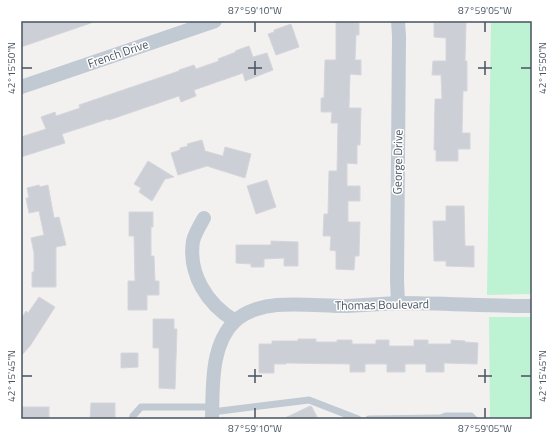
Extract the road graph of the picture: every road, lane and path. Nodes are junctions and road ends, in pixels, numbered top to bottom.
1 (215, 21) edge
2 (398, 21) edge
3 (21, 87) edge
4 (204, 218) dead end
5 (398, 303) junction
6 (532, 306) edge
7 (235, 321) junction
8 (212, 413) edge
9 (132, 419) edge
10 (358, 419) edge
11 (369, 419) edge
12 (438, 419) edge
13 (474, 419) edge

1 - 3 street, French Drive
2 - 5 street, George Drive
4 - 7 street
5 - 6 street, Thomas Boulevard
5 - 7 street, Thomas Boulevard
7 - 8 street
8 - 9 lane
8 - 10 lane
11 - 12 lane
12 - 13 lane

